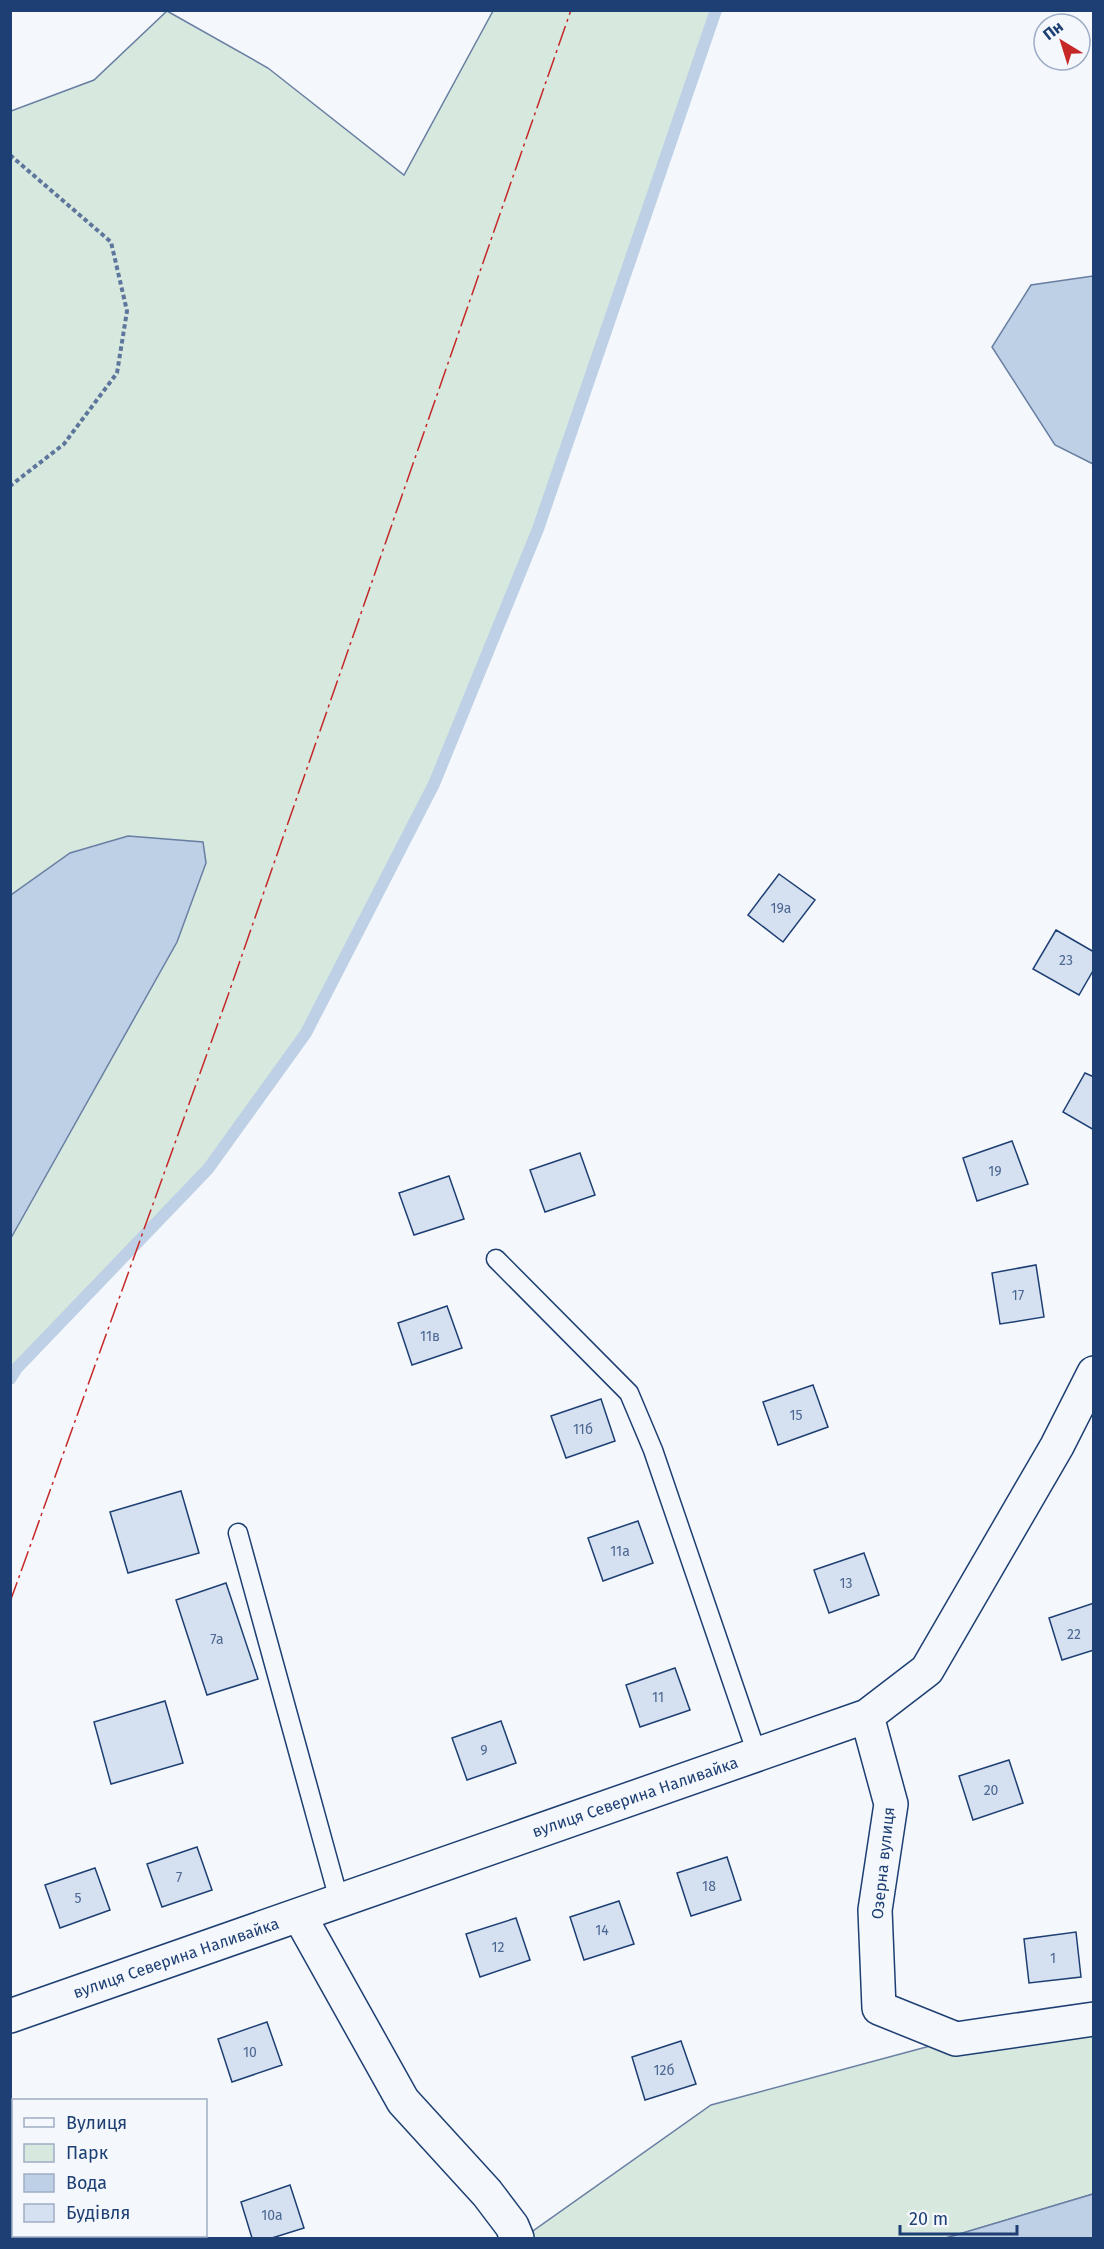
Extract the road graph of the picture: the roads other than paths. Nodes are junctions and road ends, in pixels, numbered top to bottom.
1 (496, 1259) dead end
2 (1094, 1373) edge
3 (238, 1533) dead end
4 (867, 1716) junction
5 (757, 1754) junction
6 (339, 1900) junction
7 (299, 1915) junction
8 (10, 2016) edge
9 (1094, 2019) edge
10 (518, 2238) edge

1 - 5 lane
2 - 4 street, вулиця Северина Наливайка
3 - 6 lane
4 - 5 street, вулиця Северина Наливайка
4 - 9 street, Озерна вулиця
5 - 6 street, вулиця Северина Наливайка
6 - 7 street, вулиця Северина Наливайка
7 - 8 street, вулиця Северина Наливайка
7 - 10 street

